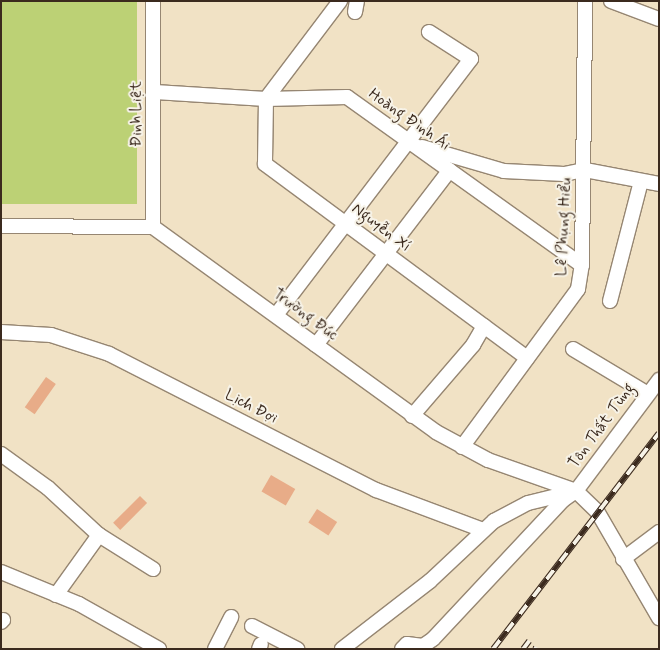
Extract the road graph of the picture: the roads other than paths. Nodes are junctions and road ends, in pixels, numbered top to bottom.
1 (153, 1) edge
2 (340, 1) edge
3 (585, 1) edge
4 (611, 1) edge
5 (659, 19) edge
6 (429, 32) dead end
7 (155, 92) junction
8 (266, 99) junction
9 (406, 142) junction
10 (450, 170) junction
11 (585, 170) junction
12 (641, 181) junction
13 (659, 184) edge
14 (344, 222) junction
15 (1, 226) edge
16 (153, 228) junction
17 (386, 253) junction
18 (582, 265) junction
19 (610, 301) dead end
20 (276, 315) junction
21 (484, 326) junction
22 (1, 332) edge
23 (316, 345) junction
24 (573, 349) dead end
25 (527, 358) junction
26 (659, 380) edge
27 (648, 394) junction
28 (412, 416) junction
29 (462, 447) junction
30 (1, 454) edge
31 (576, 491) junction
32 (482, 530) junction
33 (659, 532) edge
34 (99, 535) junction
35 (623, 559) junction
36 (153, 569) dead end
37 (1, 572) edge
38 (56, 595) junction
39 (231, 617) dead end
40 (659, 618) edge
41 (252, 626) dead end
42 (158, 649) edge
43 (215, 649) edge
44 (297, 649) edge
45 (342, 649) edge
46 (402, 649) edge

1 - 7 street, Đinh Liệt
2 - 8 street
3 - 11 street, Lê Phụng Hiểu
4 - 5 street
6 - 9 street
7 - 8 street, Hoàng Đình Ái
7 - 16 street, Đinh Liệt
8 - 9 street, Hoàng Đình Ái
8 - 14 street, Nguyễn Xí
9 - 10 street, Hoàng Đình Ái
9 - 11 street
9 - 14 street
10 - 17 street
10 - 18 street, Hoàng Đình Ái
11 - 12 street
11 - 18 street, Lê Phụng Hiểu
12 - 13 street
12 - 19 street
14 - 17 street, Nguyễn Xí
14 - 20 street
15 - 16 street
16 - 20 street, Trường Đúc
17 - 21 street, Nguyễn Xí
17 - 23 street
18 - 25 street, Lê Phụng Hiểu
20 - 23 street, Trường Đúc
21 - 25 street, Nguyễn Xí
21 - 28 street
22 - 32 street, Lịch Đợi
23 - 28 street, Trường Đúc
24 - 27 street
25 - 29 street, Lê Phụng Hiểu
26 - 27 street, Tôn Thất Tùng
27 - 31 street, Tôn Thất Tùng
28 - 29 street, Trường Đúc
29 - 31 street, Trường Đúc
30 - 34 street
31 - 32 street
31 - 35 street, Tôn Thất Tùng
31 - 46 street
32 - 45 street
33 - 35 street
34 - 36 street
34 - 38 street
35 - 40 street, Tôn Thất Tùng
37 - 38 street
38 - 42 street
39 - 43 street
41 - 44 street

